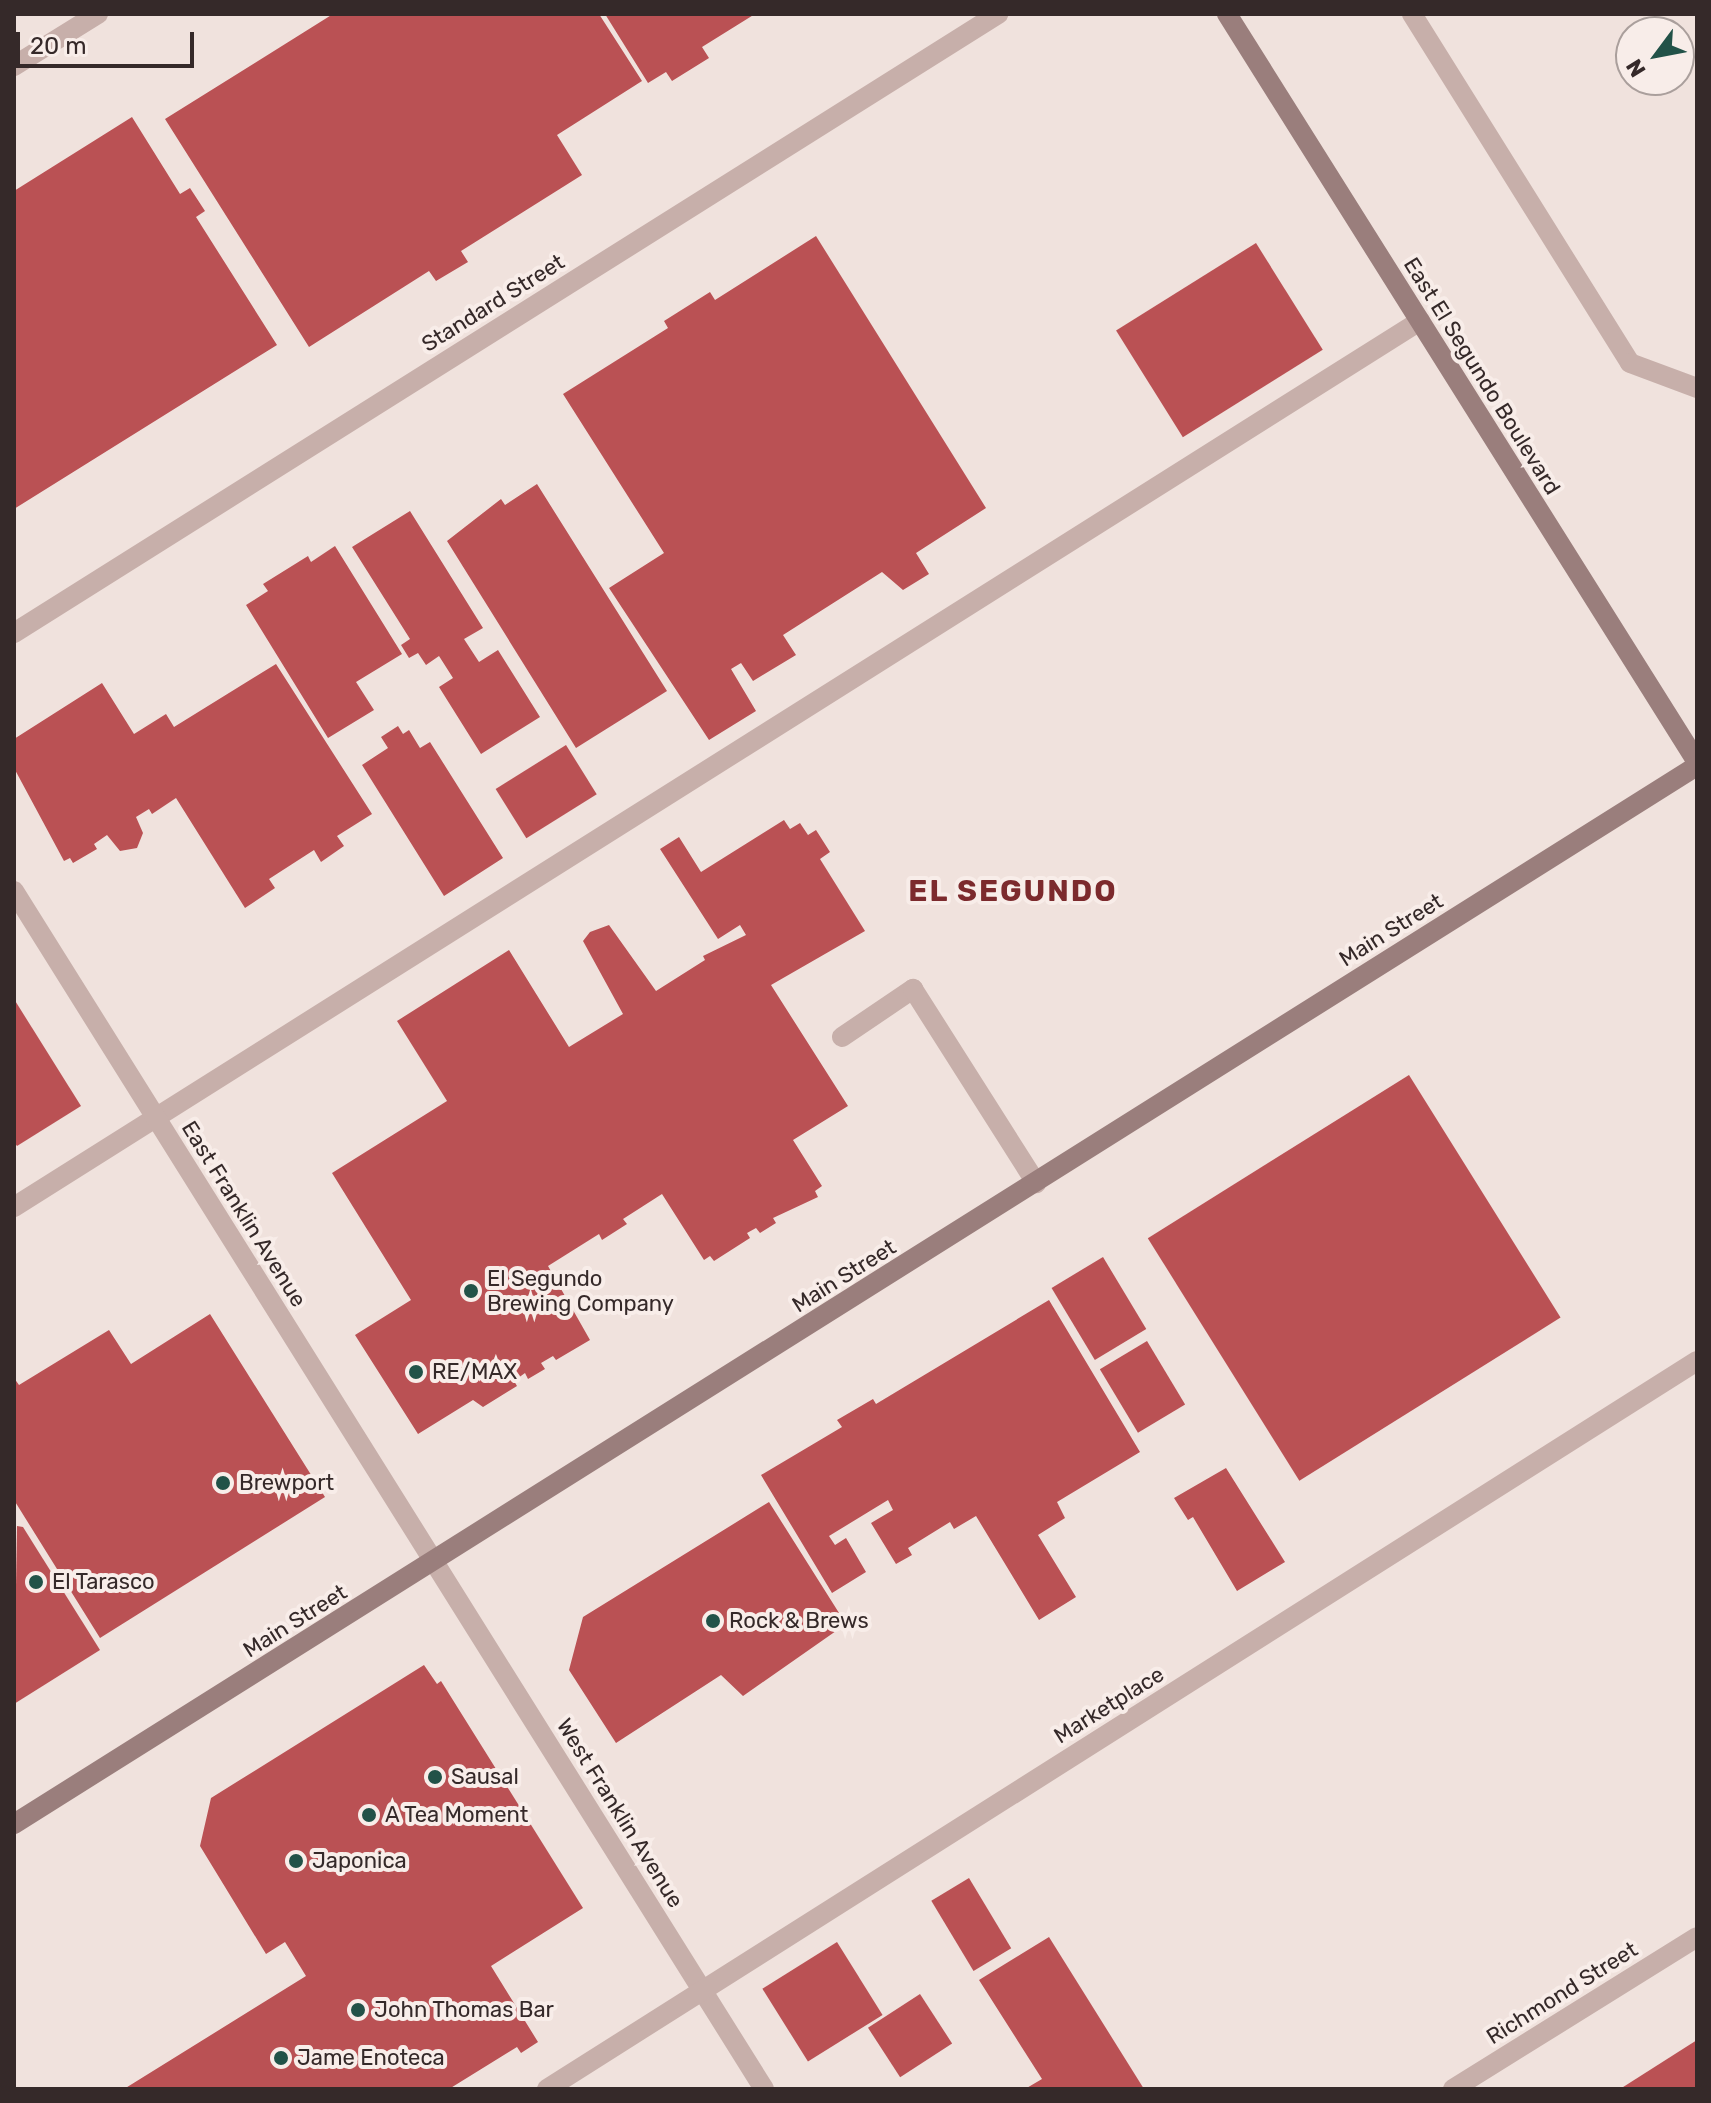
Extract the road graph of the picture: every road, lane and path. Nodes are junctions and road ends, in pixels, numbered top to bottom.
1 (98, 14) edge
2 (998, 14) edge
3 (1227, 14) edge
4 (1412, 14) edge
5 (14, 66) edge
6 (1420, 321) junction
7 (1697, 388) edge
8 (14, 633) edge
9 (1697, 764) edge
10 (14, 891) edge
11 (842, 1037) dead end
12 (156, 1118) junction
13 (1036, 1183) junction
14 (14, 1207) edge
15 (1697, 1361) edge
16 (435, 1562) junction
17 (14, 1824) edge
18 (1697, 1937) edge
19 (702, 1991) junction
20 (547, 2089) edge
21 (764, 2089) edge
22 (1453, 2089) edge

1 - 5 street
2 - 8 street, Standard Street
3 - 6 main road, East El Segundo Boulevard
4 - 7 street
6 - 9 main road, East El Segundo Boulevard
6 - 12 street
9 - 13 main road, Main Street
10 - 12 street, East Franklin Avenue
11 - 13 street
12 - 14 street
12 - 16 street, East Franklin Avenue
13 - 16 main road, Main Street
15 - 19 street, Marketplace
16 - 17 main road, Main Street
16 - 19 street, West Franklin Avenue
18 - 22 street, Richmond Street
19 - 20 street, Marketplace
19 - 21 street, West Franklin Avenue

